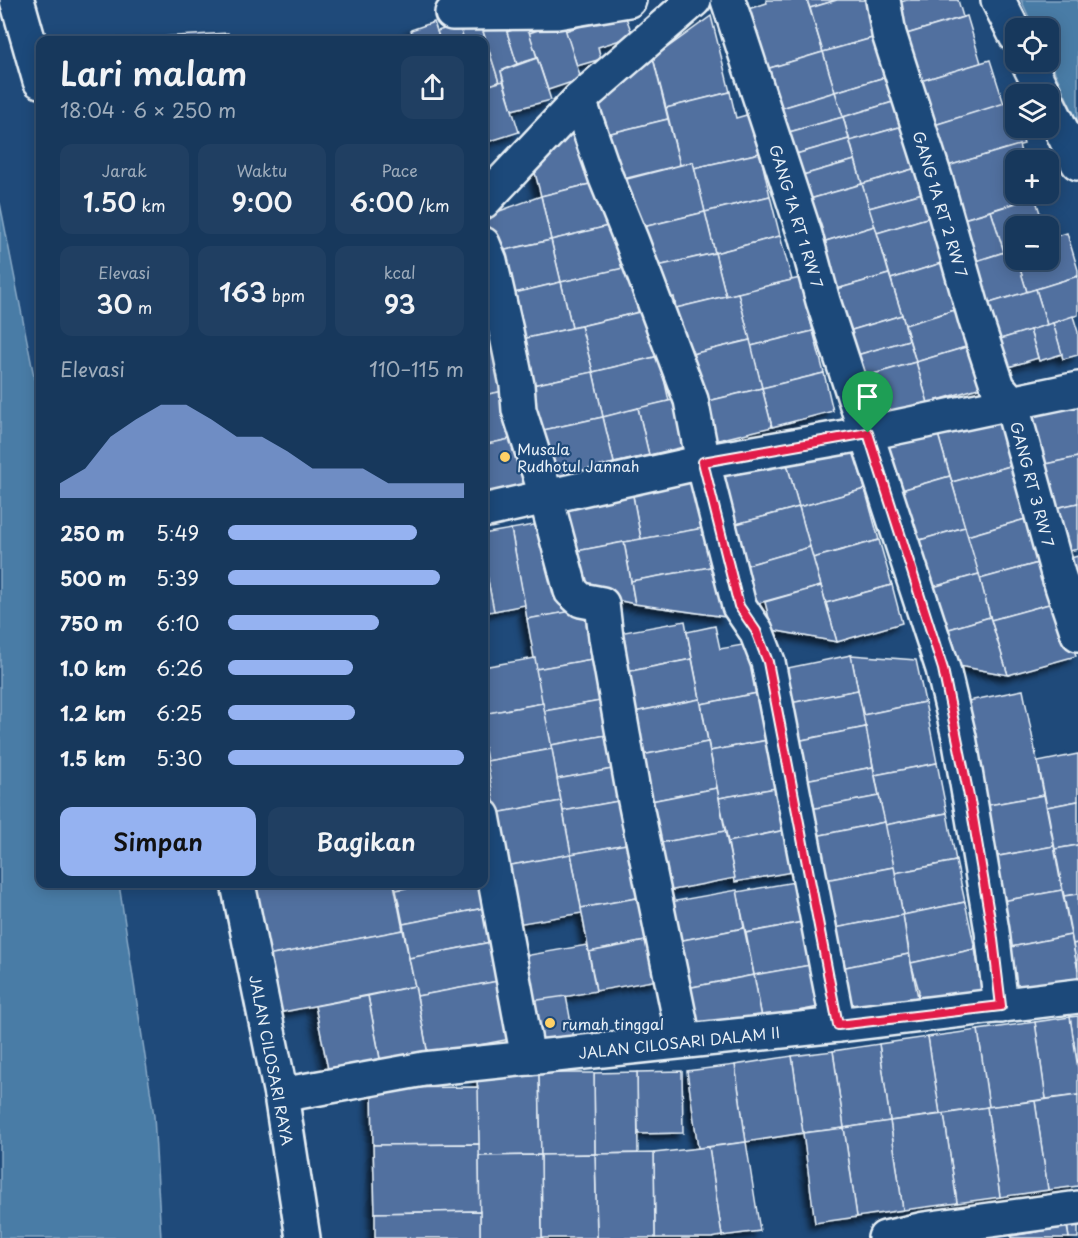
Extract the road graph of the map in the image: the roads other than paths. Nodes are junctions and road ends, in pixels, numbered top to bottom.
1 (17, 0) edge
2 (630, 0) edge
3 (694, 0) edge
4 (728, 0) edge
5 (883, 0) edge
6 (998, 0) edge
7 (452, 14) dead end
8 (1007, 18) edge
9 (36, 67) edge
10 (579, 100) junction
11 (1059, 125) edge
12 (1078, 163) edge
13 (488, 197) edge
14 (488, 256) edge
15 (1078, 390) edge
16 (1011, 402) junction
17 (868, 433) junction
18 (703, 462) junction
19 (544, 496) junction
20 (488, 510) edge
21 (1078, 634) edge
22 (488, 843) edge
23 (239, 888) edge
24 (1078, 996) edge
25 (1001, 1006) junction
26 (838, 1025) junction
27 (684, 1040) junction
28 (528, 1058) junction
29 (281, 1095) junction
30 (1078, 1208) edge
31 (303, 1238) edge
32 (885, 1238) edge

1 - 9 street
2 - 7 street
3 - 10 street
4 - 17 street, GANG 1A RT 1 RW 7
5 - 16 street, GANG 1A RT 2 RW 7
6 - 8 street
10 - 13 street
10 - 18 street
11 - 12 street
14 - 19 street
15 - 16 street
16 - 17 street
16 - 21 street, GANG RT 3 RW 7
17 - 18 street
17 - 25 street, GANG 1A RT 1 RW 7
18 - 19 street
18 - 26 street
19 - 20 street
19 - 27 street
22 - 28 street
23 - 29 street, JALAN CILOSARI RAYA
24 - 25 street, JALAN CILOSARI DALAM II
25 - 26 street, JALAN CILOSARI DALAM II
26 - 27 street, JALAN CILOSARI DALAM II
27 - 28 street, JALAN CILOSARI DALAM II
28 - 29 street, JALAN CILOSARI DALAM II
29 - 31 street, JALAN CILOSARI RAYA
30 - 32 street

